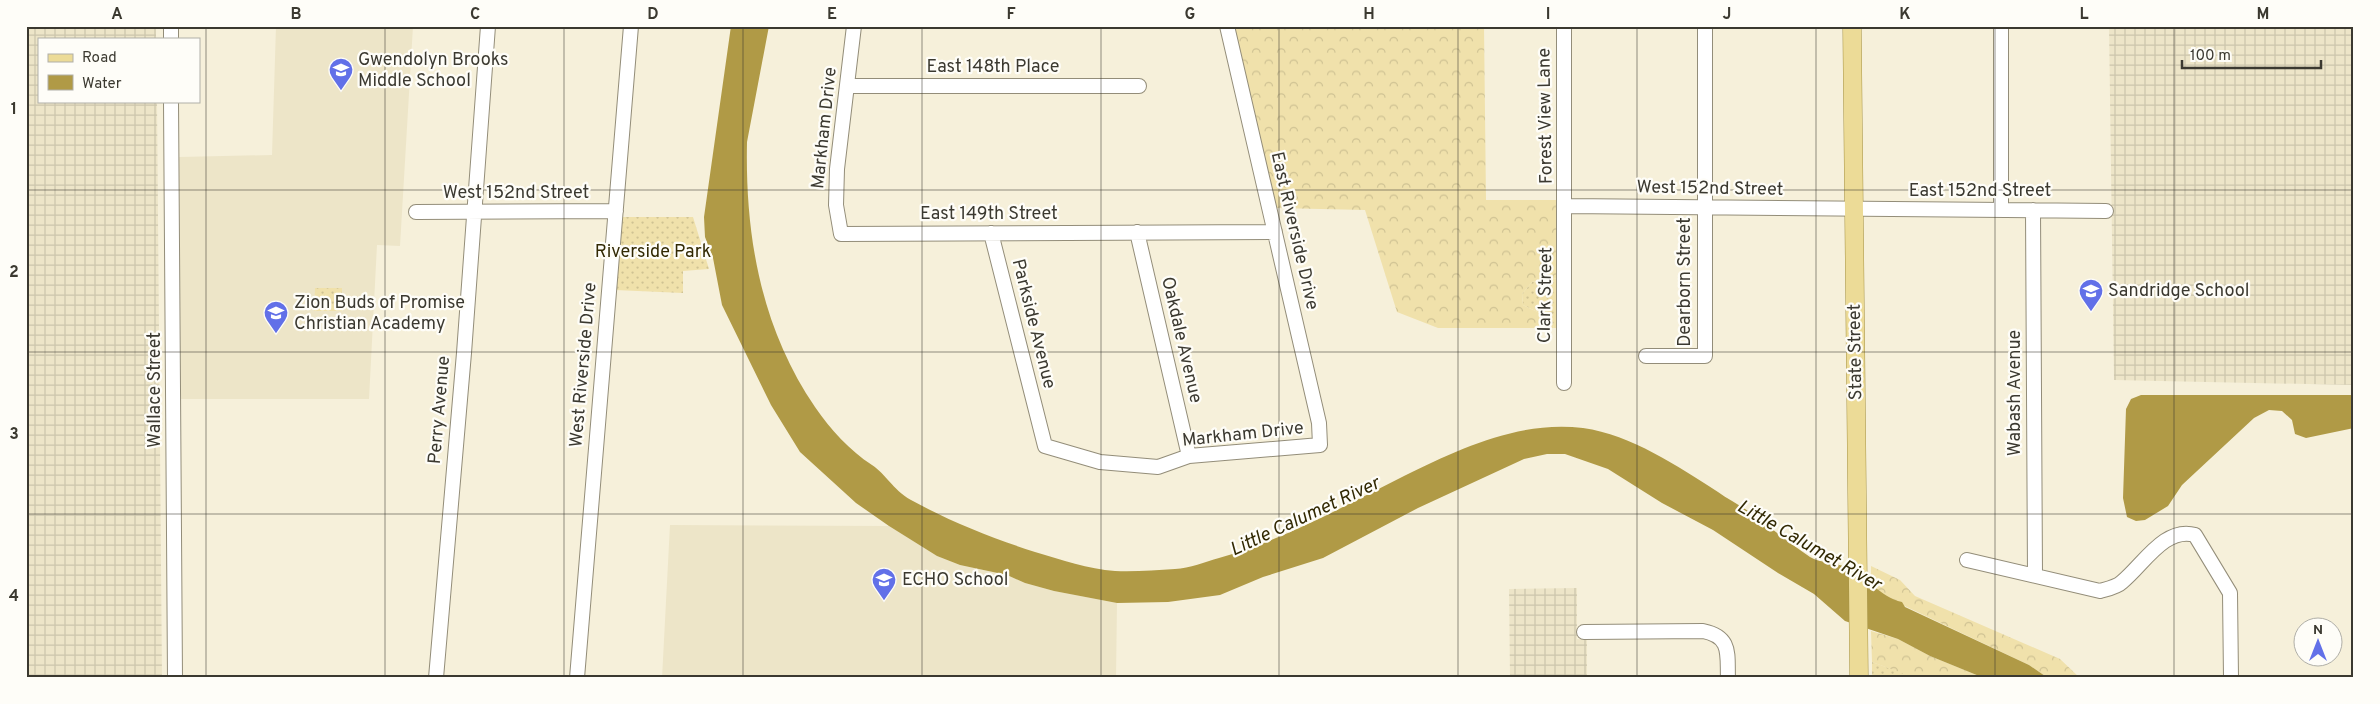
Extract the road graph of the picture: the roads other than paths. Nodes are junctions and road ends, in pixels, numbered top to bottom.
1 (488, 26) edge
2 (631, 26) edge
3 (854, 26) edge
4 (1227, 26) edge
5 (1564, 26) edge
6 (1705, 26) edge
7 (1852, 26) edge
8 (2001, 26) edge
9 (848, 86) junction
10 (1139, 86) dead end
11 (171, 102) edge
12 (1566, 206) junction
13 (1704, 208) junction
14 (1854, 209) junction
15 (2001, 210) junction
16 (2033, 210) junction
17 (616, 211) junction
18 (2106, 211) dead end
19 (416, 212) dead end
20 (474, 212) junction
21 (1137, 232) junction
22 (1275, 232) junction
23 (991, 233) junction
24 (841, 234) joint
25 (1646, 356) dead end
26 (1564, 383) dead end
27 (1039, 425) joint
28 (1320, 445) joint
29 (1189, 456) junction
30 (1967, 560) dead end
31 (2035, 576) junction
32 (1584, 632) dead end
33 (175, 678) edge
34 (436, 678) edge
35 (577, 678) edge
36 (1728, 678) edge
37 (1859, 678) edge
38 (2231, 678) edge

1 - 20 street, Perry Avenue
2 - 17 street, West Riverside Drive
3 - 9 street, Markham Drive
4 - 22 street, East Riverside Drive
5 - 12 street, Forest View Lane
6 - 13 street, Dearborn Street
7 - 14 main road, State Street
8 - 15 street
9 - 10 street, East 148th Place
9 - 24 street, Markham Drive
11 - 33 street, Wallace Street
12 - 13 street, West 152nd Street
12 - 26 street, Clark Street
13 - 14 street, West 152nd Street
13 - 25 street, Dearborn Street
14 - 15 street, East 152nd Street
14 - 37 main road, State Street
15 - 16 street, East 152nd Street
16 - 18 street, East 152nd Street
16 - 31 street, Wabash Avenue
17 - 20 street, West 152nd Street
17 - 35 street, West Riverside Drive
19 - 20 street, West 152nd Street
20 - 34 street, Perry Avenue
21 - 22 street
21 - 23 street, East 149th Street
21 - 29 street, Oakdale Avenue
22 - 28 street, East Riverside Drive
23 - 24 street, East 149th Street
23 - 27 street, Parkside Avenue
27 - 29 street, Markham Drive
28 - 29 street, Markham Drive
30 - 31 street
31 - 38 street
32 - 36 street

